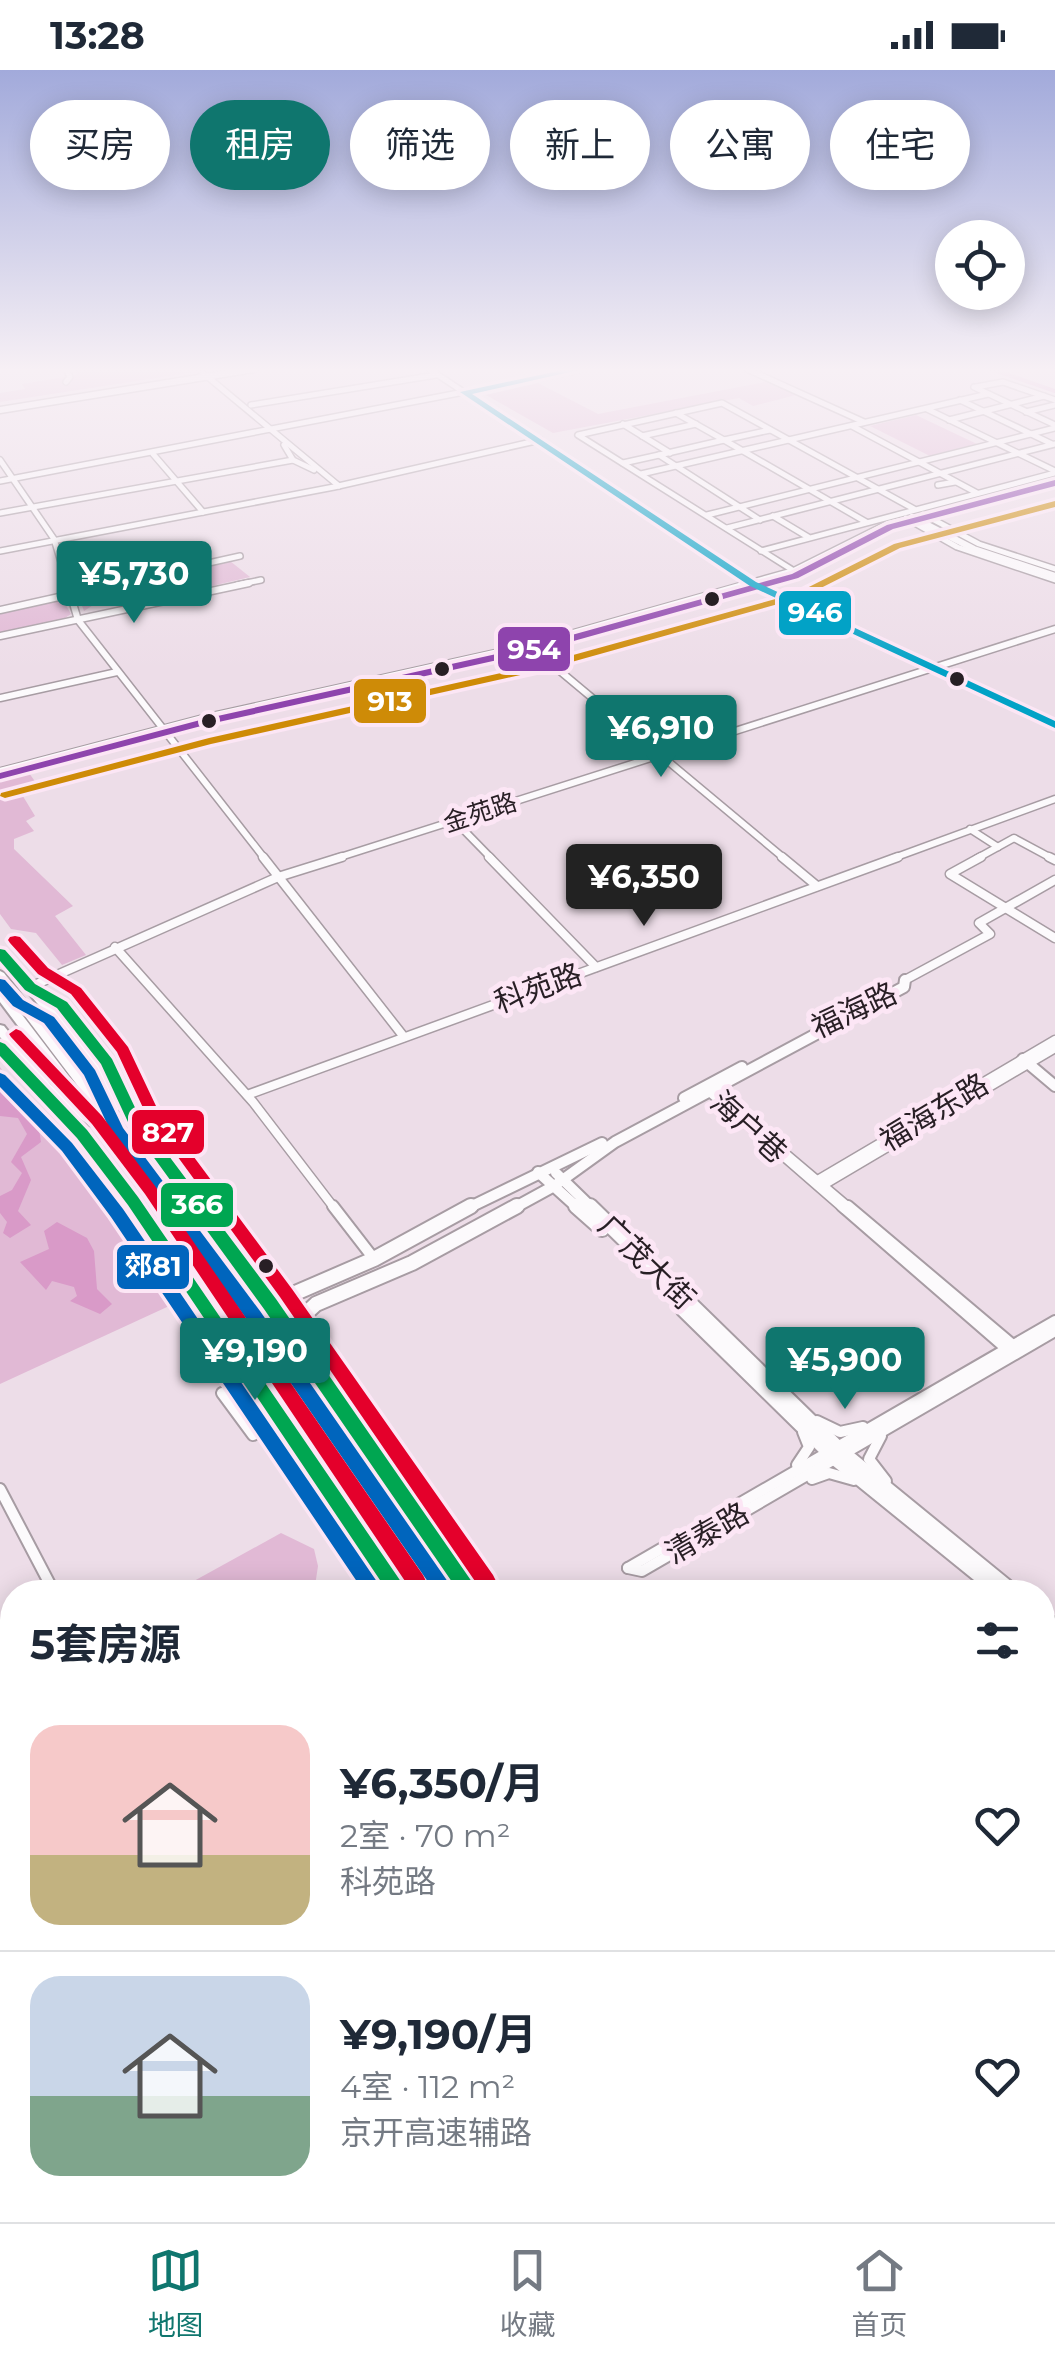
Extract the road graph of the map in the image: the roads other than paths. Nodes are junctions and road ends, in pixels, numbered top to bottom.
1 (6, 469) edge
2 (66, 469) edge
3 (166, 469) edge
4 (240, 469) edge
5 (314, 469) edge
6 (402, 469) edge
7 (409, 469) edge
8 (582, 469) edge
9 (585, 469) edge
10 (635, 469) edge
11 (661, 469) edge
12 (680, 469) edge
13 (775, 469) edge
14 (843, 469) edge
15 (890, 469) edge
16 (932, 469) edge
17 (957, 469) edge
18 (317, 471) junction
19 (1055, 472) edge
20 (642, 474) junction
21 (940, 474) junction
22 (327, 475) junction
23 (368, 477) junction
24 (858, 478) junction
25 (12, 479) junction
26 (0, 481) edge
27 (176, 481) junction
28 (955, 482) junction
29 (1018, 482) junction
30 (1055, 483) edge
31 (336, 485) junction
32 (938, 485) dead end
33 (308, 489) junction
34 (878, 489) junction
35 (1031, 489) junction
36 (809, 490) junction
37 (977, 493) junction
38 (831, 502) junction
39 (32, 507) junction
40 (740, 508) junction
41 (202, 511) junction
42 (0, 513) edge
43 (707, 516) junction
44 (774, 516) junction
45 (916, 516) junction
46 (760, 520) junction
47 (866, 522) junction
48 (45, 526) junction
49 (727, 528) junction
50 (92, 532) junction
51 (82, 536) junction
52 (947, 536) junction
53 (808, 537) junction
54 (54, 540) junction
55 (22, 545) junction
56 (958, 547) junction
57 (0, 550) edge
58 (10, 550) junction
59 (761, 550) junction
60 (996, 554) junction
61 (58, 556) junction
62 (240, 556) dead end
63 (1015, 556) junction
64 (1011, 566) junction
65 (1035, 570) junction
66 (794, 571) junction
67 (1054, 575) edge
68 (261, 580) dead end
69 (759, 584) junction
70 (69, 595) junction
71 (0, 610) edge
72 (78, 620) junction
73 (1055, 629) edge
74 (0, 636) edge
75 (532, 648) junction
76 (935, 667) junction
77 (117, 672) junction
78 (0, 698) edge
79 (1055, 724) edge
80 (165, 730) junction
81 (660, 755) junction
82 (0, 774) edge
83 (1055, 798) edge
84 (454, 820) junction
85 (970, 830) junction
86 (998, 846) junction
87 (1055, 860) edge
88 (278, 876) junction
89 (1055, 880) edge
90 (817, 886) junction
91 (1005, 908) junction
92 (1055, 938) edge
93 (115, 946) junction
94 (0, 953) edge
95 (596, 967) junction
96 (0, 975) edge
97 (905, 980) joint
98 (30, 987) junction
99 (0, 994) edge
100 (0, 1029) edge
101 (404, 1038) junction
102 (1055, 1040) edge
103 (0, 1047) edge
104 (1055, 1048) edge
105 (1029, 1059) junction
106 (1055, 1077) edge
107 (1055, 1086) edge
108 (709, 1091) junction
109 (247, 1095) junction
110 (112, 1129) junction
111 (544, 1170) junction
112 (558, 1182) junction
113 (818, 1184) junction
114 (374, 1259) junction
115 (270, 1304) junction
116 (1055, 1322) edge
117 (1055, 1332) edge
118 (299, 1345) junction
119 (1013, 1350) junction
120 (222, 1393) dead end
121 (787, 1410) junction
122 (803, 1412) junction
123 (286, 1418) junction
124 (884, 1426) junction
125 (837, 1453) junction
126 (788, 1474) junction
127 (782, 1490) junction
128 (876, 1491) junction
129 (1, 1494) edge
130 (908, 1505) junction
131 (48, 1580) edge
132 (391, 1580) edge
133 (419, 1580) edge
134 (440, 1580) edge
135 (462, 1580) edge
136 (985, 1580) edge
137 (999, 1580) edge

1 - 25 street
2 - 25 street
3 - 27 street
4 - 27 street
5 - 18 street
6 - 23 street
7 - 31 street
8 - 69 street
9 - 69 street
10 - 20 street
11 - 20 street
12 - 40 street
13 - 36 street
14 - 24 street
15 - 24 street
16 - 21 street
17 - 21 street
18 - 22 street
18 - 31 street
18 - 33 street
19 - 29 street
20 - 43 street
21 - 28 street
21 - 34 street
22 - 23 street
22 - 31 street
23 - 31 street
24 - 34 street
24 - 36 street
25 - 26 street
25 - 39 street
27 - 39 street
27 - 41 street
28 - 32 street
28 - 37 street
29 - 35 street
29 - 37 street
30 - 35 main road
31 - 33 street
31 - 41 street
33 - 41 street
34 - 38 street
34 - 45 street
35 - 45 main road
36 - 38 street
36 - 40 street
37 - 45 street
38 - 44 street
38 - 47 street
39 - 42 street
39 - 48 street
40 - 43 street
40 - 46 street
41 - 50 street
41 - 51 street
43 - 49 street
44 - 46 street
44 - 53 street
45 - 47 street
45 - 52 main road
45 - 56 street
45 - 60 main road
45 - 63 street
45 - 66 main road
45 - 69 main road
46 - 49 street
47 - 53 street
48 - 50 street
48 - 54 street
48 - 55 street
49 - 59 street
50 - 54 street
51 - 54 street
51 - 61 street
52 - 56 street
52 - 65 main road
53 - 59 street
54 - 55 street
54 - 58 street
54 - 61 street
55 - 57 street
56 - 64 street
57 - 58 street
58 - 61 street
59 - 66 street
60 - 63 street
60 - 67 main road
61 - 70 street
62 - 70 street
63 - 67 street
64 - 65 street
64 - 67 street
65 - 67 main road
66 - 69 main road
68 - 72 street
69 - 75 main road
69 - 76 street
70 - 71 street
70 - 72 street
72 - 74 street
72 - 77 street
73 - 76 street, 金苑路
75 - 80 main road
75 - 81 street
76 - 79 street
76 - 81 street, 金苑路
77 - 78 street
77 - 80 street
80 - 82 main road
80 - 88 street
81 - 84 street, 金苑路
81 - 90 street
83 - 85 street, 科苑路
84 - 88 street, 金苑路
84 - 95 street
85 - 86 street
85 - 90 street, 科苑路
86 - 87 street
86 - 91 street
88 - 93 street, 金苑路
88 - 101 street
89 - 91 street
90 - 95 street, 科苑路
91 - 92 street
91 - 97 street
93 - 98 street, 金苑路
93 - 109 street
94 - 98 main road
95 - 101 street, 科苑路
96 - 110 highway
97 - 108 main road, 福海路
98 - 110 highway
98 - 115 main road
99 - 110 highway
100 - 110 highway
101 - 109 street, 科苑路
102 - 105 street, 福海东路
103 - 123 main road
104 - 105 street, 福海东路
105 - 106 main road
105 - 107 main road
105 - 113 street, 福海东路
108 - 111 main road, 福海路
108 - 112 main road, 福海路
108 - 113 street, 海户巷
109 - 114 street
110 - 133 highway
110 - 134 highway
111 - 112 main road, 广茂大街
111 - 114 main road, 福海路
112 - 118 main road, 福海路
112 - 121 main road, 广茂大街
112 - 122 main road, 广茂大街
113 - 119 street, 海户巷
114 - 115 main road, 福海路
115 - 118 main road
116 - 119 street, 清泰路
117 - 119 street, 清泰路
118 - 135 main road
119 - 124 street, 清泰路
120 - 123 street
121 - 125 main road, 广茂大街
121 - 126 street
122 - 124 street
122 - 125 main road, 广茂大街
123 - 132 main road
124 - 125 street, 清泰路
124 - 130 street
125 - 126 street, 清泰路
125 - 127 street, 清泰路
125 - 128 main road, 广茂大街
125 - 130 main road, 广茂大街
126 - 127 street, 清泰路
127 - 128 street
128 - 136 main road, 广茂大街
129 - 131 street
130 - 137 main road, 广茂大街

